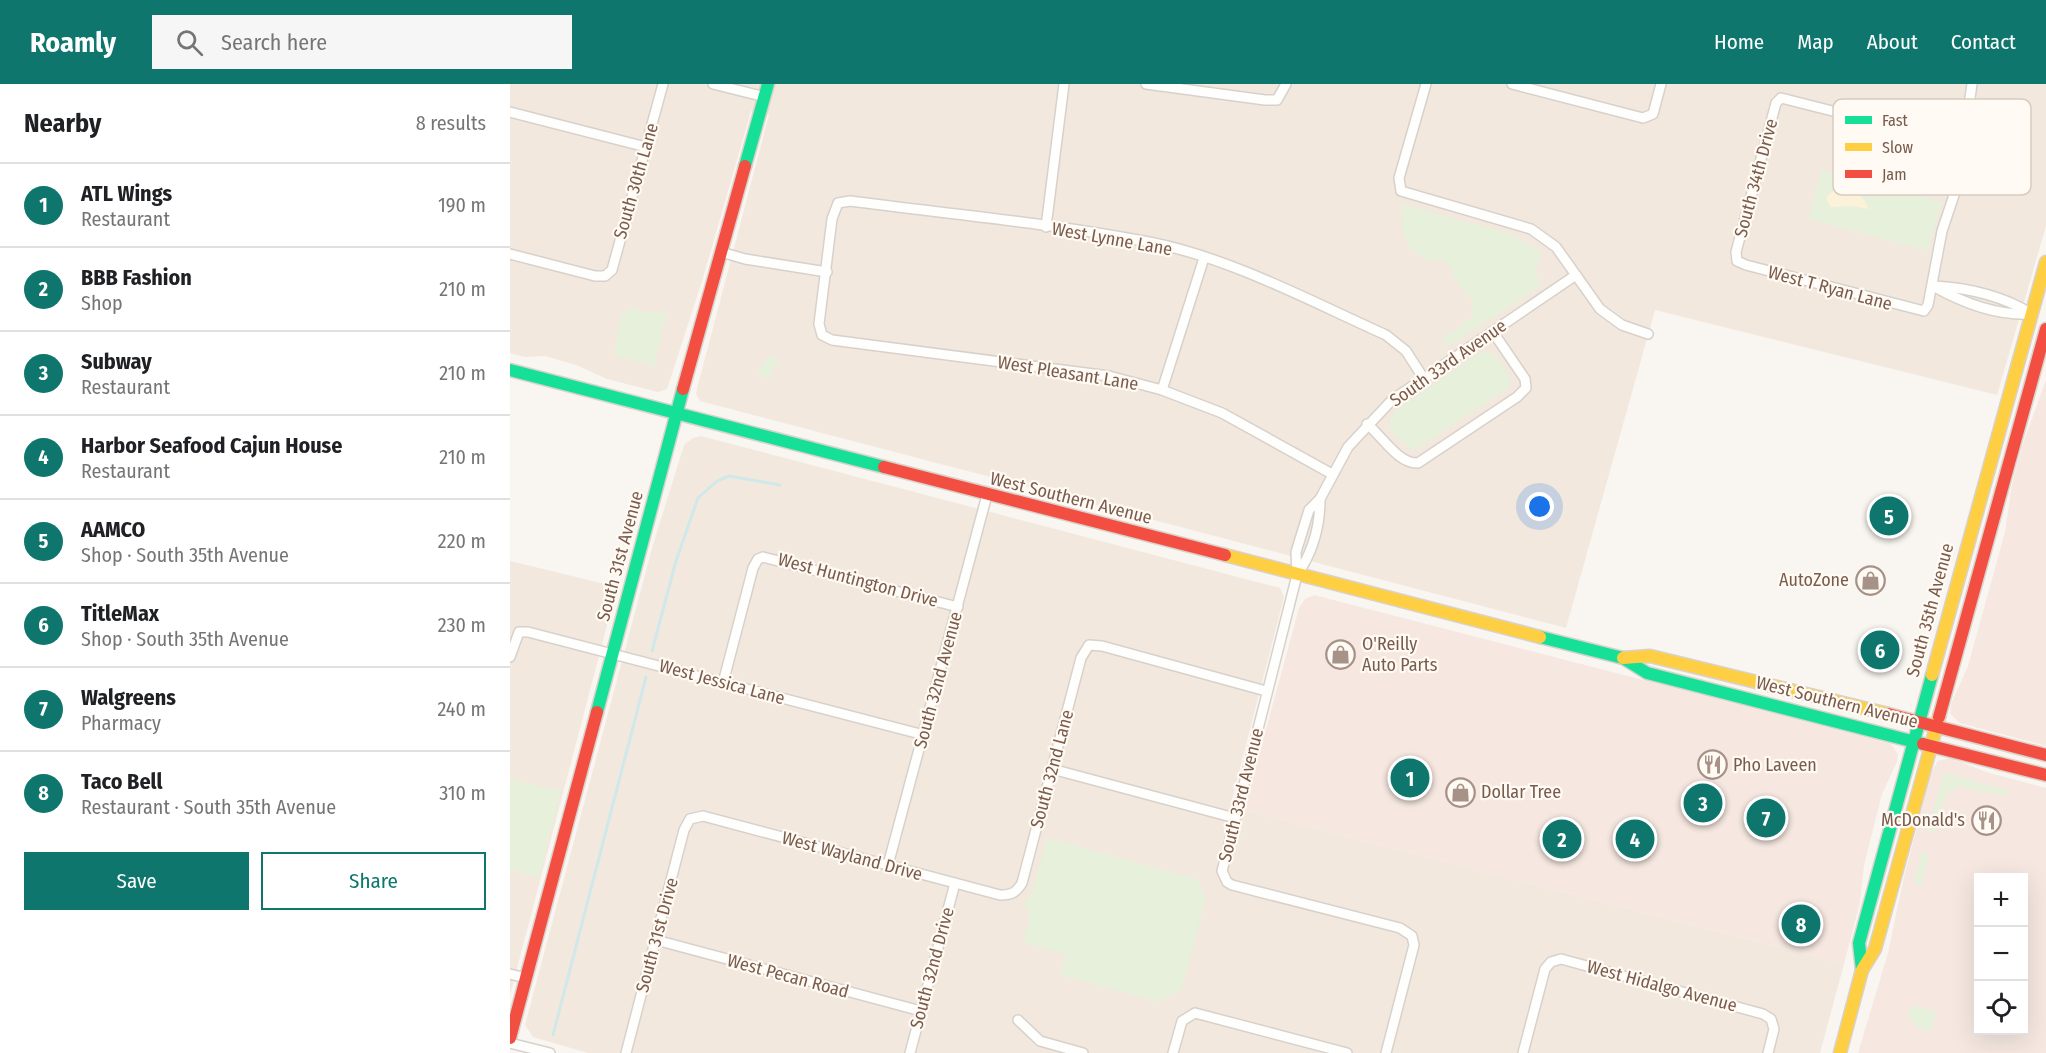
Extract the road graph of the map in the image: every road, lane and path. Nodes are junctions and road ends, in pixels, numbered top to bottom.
1 (663, 84) edge
2 (713, 84) edge
3 (768, 84) edge
4 (1064, 84) edge
5 (1146, 84) edge
6 (1286, 84) edge
7 (1426, 84) edge
8 (1512, 84) edge
9 (1661, 84) edge
10 (1972, 84) edge
11 (765, 98) junction
12 (1970, 99) edge
13 (1833, 111) edge
14 (510, 112) edge
15 (646, 147) junction
16 (1954, 195) edge
17 (1046, 227) junction
18 (721, 252) junction
19 (510, 254) edge
20 (1204, 258) junction
21 (1737, 261) joint
22 (2046, 262) edge
23 (827, 272) junction
24 (1576, 275) junction
25 (1933, 286) junction
26 (1990, 296) junction
27 (1986, 308) junction
28 (2032, 314) junction
29 (2046, 329) edge
30 (1493, 332) junction
31 (1648, 334) dead end
32 (510, 370) edge
33 (1424, 379) junction
34 (1162, 390) junction
35 (676, 414) junction
36 (1367, 424) junction
37 (2000, 424) junction
38 (2018, 429) junction
39 (1332, 474) junction
40 (987, 495) junction
41 (1320, 500) junction
42 (1297, 575) junction
43 (958, 607) junction
44 (612, 654) junction
45 (510, 657) edge
46 (1623, 658) junction
47 (723, 683) junction
48 (1266, 691) junction
49 (1918, 721) junction
50 (1936, 726) junction
51 (924, 735) junction
52 (1913, 740) junction
53 (1931, 744) junction
54 (2046, 755) edge
55 (1052, 770) junction
56 (2046, 775) edge
57 (1234, 818) junction
58 (690, 819) joint
59 (888, 866) junction
60 (955, 883) junction
61 (1014, 893) joint
62 (656, 940) junction
63 (1862, 969) junction
64 (510, 974) edge
65 (526, 978) junction
66 (921, 1011) junction
67 (1018, 1020) dead end
68 (510, 1040) edge
69 (550, 1053) edge
70 (626, 1053) edge
71 (910, 1053) edge
72 (1083, 1053) edge
73 (1173, 1053) edge
74 (1347, 1053) edge
75 (1386, 1053) edge
76 (1523, 1053) edge
77 (1767, 1053) edge
78 (1840, 1053) edge

1 - 15 street, South 30th Lane
2 - 11 street
3 - 11 main road, South 31st Avenue
4 - 17 street
5 - 6 street
7 - 24 street
8 - 9 street
10 - 12 street
11 - 18 main road, South 31st Avenue
13 - 21 street, South 34th Drive
14 - 15 street
15 - 19 street, South 30th Lane
16 - 25 street
17 - 20 street, West Lynne Lane
17 - 23 street, West Lynne Lane
18 - 23 street
18 - 35 main road, South 31st Avenue
20 - 33 street, West Lynne Lane
20 - 34 street
21 - 25 street, West T Ryan Lane
22 - 28 main road, South 35th Avenue
23 - 34 street, West Pleasant Lane
24 - 30 street, South 33rd Avenue
24 - 31 street
25 - 26 street
25 - 27 street
26 - 27 street
26 - 28 street
27 - 28 street
28 - 37 main road, South 35th Avenue
29 - 38 main road, South 35th Avenue
30 - 33 street, South 33rd Avenue
30 - 36 street
32 - 35 main road, West Southern Avenue
33 - 36 street, South 33rd Avenue
34 - 39 street, West Pleasant Lane
35 - 40 main road, West Southern Avenue
35 - 44 main road, South 31st Avenue
36 - 39 street, South 33rd Avenue
37 - 38 main road
37 - 49 main road, South 35th Avenue
38 - 50 main road, South 35th Avenue
39 - 41 street, South 33rd Avenue
40 - 42 main road, West Southern Avenue
40 - 43 street, South 32nd Avenue
41 - 42 street, South 33rd Avenue
41 - 42 street, South 33rd Avenue
42 - 46 main road, West Southern Avenue
42 - 48 street, South 33rd Avenue
43 - 47 street, West Huntington Drive
43 - 51 street, South 32nd Avenue
44 - 45 street, West Jessica Lane
44 - 47 street, West Jessica Lane
44 - 65 main road, South 31st Avenue
46 - 49 main road, West Southern Avenue
46 - 52 main road, West Southern Avenue
47 - 51 street, West Jessica Lane
48 - 55 street, South 32nd Lane
48 - 57 street, South 33rd Avenue
49 - 50 main road, West Southern Avenue
49 - 52 main road, South 35th Avenue
50 - 53 main road, South 35th Avenue
50 - 54 main road, West Southern Avenue
51 - 59 street, South 32nd Avenue
52 - 53 main road, West Southern Avenue
52 - 63 main road, South 35th Avenue
53 - 56 main road, West Southern Avenue
53 - 63 main road, South 35th Avenue
55 - 57 street
55 - 61 street, South 32nd Lane
57 - 75 street, South 33rd Avenue
58 - 59 street, West Wayland Drive
58 - 62 street, South 31st Drive
59 - 60 street, West Wayland Drive
60 - 61 street, West Wayland Drive
60 - 66 street, South 32nd Drive
62 - 66 street, West Pecan Road
62 - 70 street, South 31st Drive
63 - 78 main road, South 35th Avenue
64 - 65 street
65 - 68 main road, South 31st Avenue
66 - 71 street, South 32nd Drive
67 - 72 street
68 - 69 street
73 - 74 street
76 - 77 street, West Hidalgo Avenue

